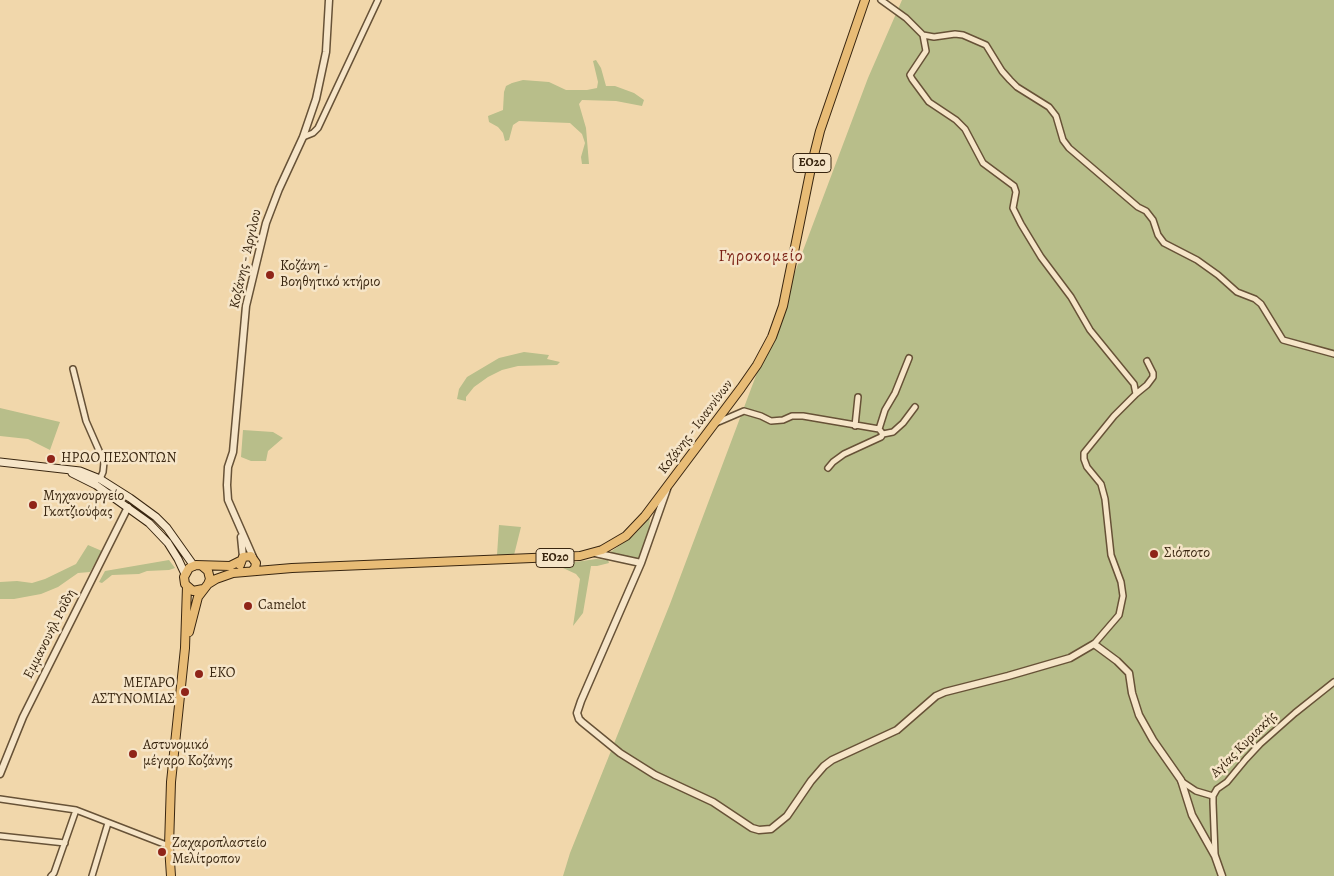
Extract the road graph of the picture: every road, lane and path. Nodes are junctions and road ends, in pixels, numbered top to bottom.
1 (329, 0) edge
2 (378, 0) edge
3 (865, 0) edge
4 (881, 0) edge
5 (923, 35) junction
6 (303, 137) junction
7 (1334, 354) edge
8 (908, 358) dead end
9 (1147, 361) dead end
10 (73, 370) dead end
11 (1136, 394) junction
12 (858, 397) dead end
13 (915, 407) dead end
14 (713, 425) junction
15 (855, 426) junction
16 (879, 430) junction
17 (883, 434) junction
18 (0, 462) edge
19 (60, 468) junction
20 (828, 468) dead end
21 (100, 479) junction
22 (668, 485) junction
23 (128, 507) junction
24 (240, 531) junction
25 (595, 553) junction
26 (254, 558) junction
27 (241, 559) junction
28 (641, 563) junction
29 (198, 566) junction
30 (292, 568) junction
31 (249, 571) junction
32 (185, 574) junction
33 (187, 586) junction
34 (206, 587) junction
35 (1094, 644) junction
36 (185, 648) junction
37 (1334, 682) edge
38 (0, 774) edge
39 (1181, 780) junction
40 (1213, 796) junction
41 (0, 799) edge
42 (76, 810) junction
43 (108, 823) junction
44 (0, 836) edge
45 (64, 843) junction
46 (169, 846) junction
47 (1215, 856) junction
48 (51, 876) edge
49 (92, 876) edge
50 (171, 876) edge
51 (1222, 876) edge

1 - 6 street, Κοζάνης - Άργιλου
2 - 6 street
3 - 14 main road, Κοζάνης - Ιωαννίνων / ΕΟ20
4 - 5 street
5 - 7 street
5 - 11 street
6 - 24 street, Κοζάνης - Άργιλου
8 - 16 street
9 - 11 street
10 - 21 street
11 - 35 street
12 - 15 street
13 - 17 street
14 - 15 street
14 - 22 main road, Κοζάνης - Ιωαννίνων / ΕΟ20
15 - 16 street
16 - 17 street
17 - 20 street
18 - 19 main road
19 - 21 main road
19 - 23 main road
21 - 29 main road
22 - 25 main road, Κοζάνης - Ιωαννίνων / ΕΟ20
22 - 28 street
23 - 32 main road
23 - 38 street, Εμμανουήλ Ροΐδη
24 - 26 street
24 - 27 street
25 - 28 street
25 - 30 main road, Κοζάνης - Ιωαννίνων / ΕΟ20
26 - 27 main road, ΕΟ20
26 - 30 main road, Κοζάνης - Ιωαννίνων / ΕΟ20
26 - 31 main road
27 - 29 main road, ΕΟ20
27 - 31 main road
28 - 35 street
29 - 32 main road
29 - 34 main road
30 - 31 main road, Κοζάνης - Ιωαννίνων / ΕΟ20
31 - 34 main road, Κοζάνης - Ιωαννίνων / ΕΟ20
32 - 33 main road
33 - 34 main road
33 - 36 main road
34 - 36 main road
35 - 39 street
36 - 46 main road
37 - 40 street, Αγίας Κυριακής
39 - 40 street
39 - 47 street
40 - 47 street, Αγίας Κυριακής
41 - 42 street
42 - 43 street
42 - 45 street
43 - 46 street
43 - 49 street
44 - 45 street
45 - 48 street
46 - 50 main road
47 - 51 street, Αγίας Κυριακής

